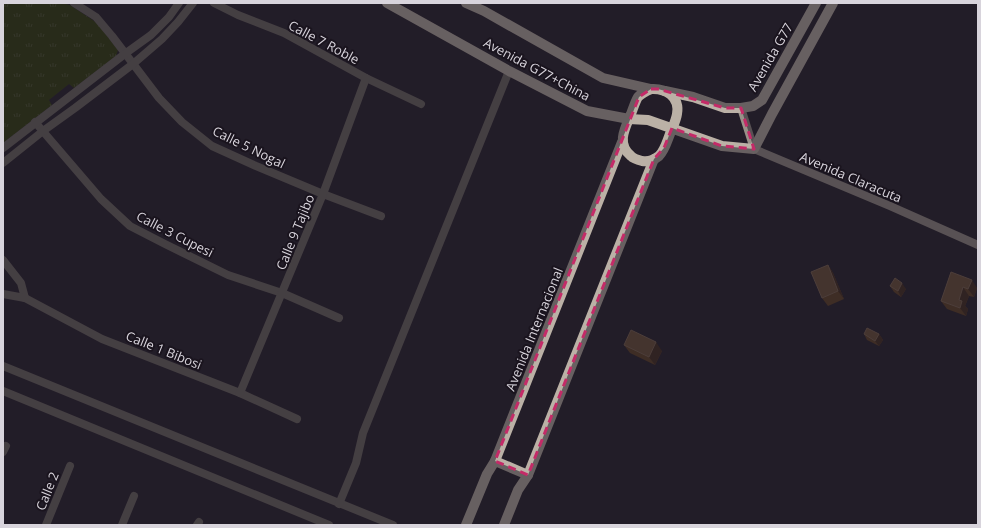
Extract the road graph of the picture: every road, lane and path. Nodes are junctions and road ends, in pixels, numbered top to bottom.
1 (74, 3) edge
2 (179, 3) edge
3 (193, 3) edge
4 (214, 3) edge
5 (386, 3) edge
6 (466, 3) edge
7 (816, 3) edge
8 (833, 3) edge
9 (126, 53) junction
10 (133, 64) junction
11 (509, 71) junction
12 (366, 78) junction
13 (651, 89) junction
14 (665, 91) junction
15 (421, 104) dead end
16 (741, 108) junction
17 (629, 119) junction
18 (35, 122) junction
19 (672, 128) junction
20 (43, 131) junction
21 (622, 142) junction
22 (3, 148) edge
23 (754, 148) junction
24 (654, 159) junction
25 (3, 163) edge
26 (323, 194) junction
27 (381, 216) dead end
28 (978, 245) edge
29 (3, 260) edge
30 (3, 294) edge
31 (282, 294) junction
32 (25, 298) junction
33 (339, 318) dead end
34 (3, 366) edge
35 (3, 391) edge
36 (240, 393) junction
37 (297, 420) dead end
38 (495, 461) junction
39 (70, 466) dead end
40 (528, 474) junction
41 (134, 496) dead end
42 (339, 504) junction
43 (46, 525) edge
44 (122, 525) edge
45 (329, 525) edge
46 (393, 525) edge
47 (466, 525) edge
48 (504, 525) edge

1 - 9 street, Calle 5 Nogal
2 - 9 street
3 - 10 street
4 - 12 street, Calle 7 Roble
5 - 11 main road, Avenida G77+China
6 - 13 main road, Avenida G77+China
7 - 16 main road, Avenida G77
8 - 23 main road
9 - 10 street, Calle 5 Nogal
9 - 18 street
10 - 20 street
10 - 26 street, Calle 5 Nogal
11 - 17 main road, Avenida G77+China
11 - 42 street
12 - 15 street, Calle 7 Roble
12 - 26 street, Calle 9 Tajibo
13 - 14 main road, Avenida G77+China
13 - 17 main road
14 - 16 main road, Avenida G77
14 - 19 main road
16 - 23 street
17 - 19 main road, Avenida G77+China
17 - 21 main road
18 - 20 street, Calle 3 Cupesi
18 - 22 street
19 - 23 main road, Avenida G77+China
19 - 24 main road
20 - 25 street
20 - 31 street, Calle 3 Cupesi
21 - 24 main road
21 - 38 main road, Avenida Internacional
23 - 28 street, Avenida Claracuta
24 - 40 main road
26 - 27 street, Calle 5 Nogal
26 - 31 street, Calle 9 Tajibo
29 - 32 street
30 - 32 street, Calle 1 Bibosi
31 - 33 street, Calle 3 Cupesi
31 - 36 street, Calle 9 Tajibo
32 - 36 street, Calle 1 Bibosi
34 - 42 street
35 - 45 street
36 - 37 street, Calle 1 Bibosi
38 - 40 main road
38 - 47 main road, Avenida Internacional
39 - 43 street, Calle 2
40 - 48 main road
41 - 44 street
42 - 46 street

